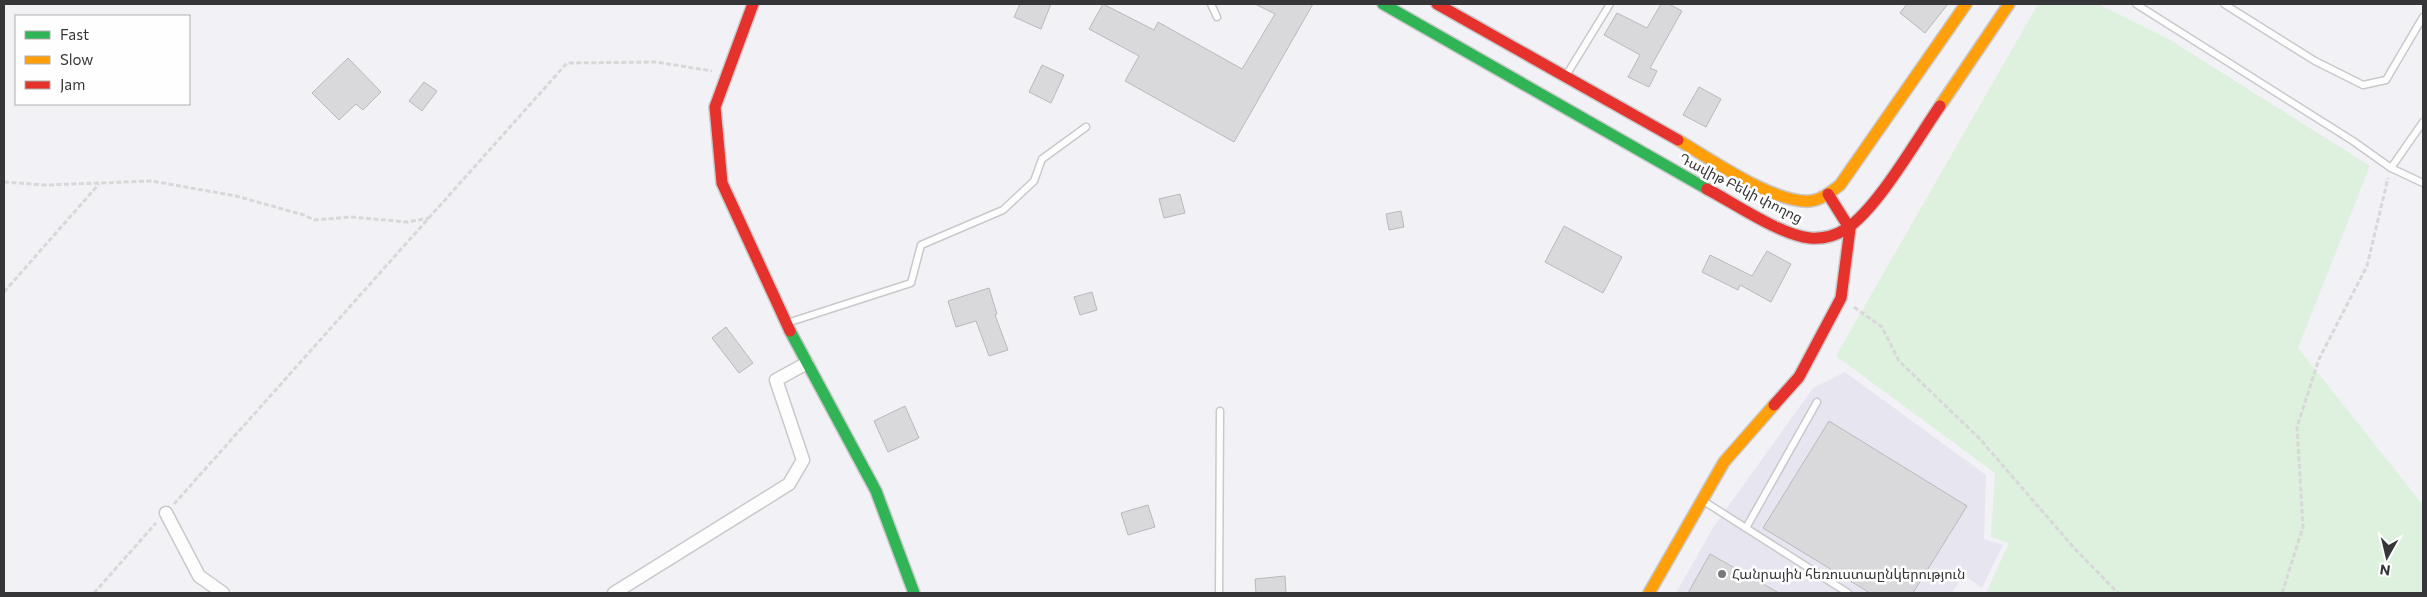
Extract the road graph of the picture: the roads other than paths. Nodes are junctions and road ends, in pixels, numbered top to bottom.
1 (753, 4) edge
2 (1211, 4) edge
3 (1383, 4) edge
4 (1437, 4) edge
5 (1610, 4) edge
6 (1966, 4) edge
7 (2009, 4) edge
8 (2136, 4) edge
9 (2224, 4) edge
10 (1217, 17) dead end
11 (2423, 17) edge
12 (1565, 77) junction
13 (2423, 122) edge
14 (1086, 127) dead end
15 (2391, 168) junction
16 (2423, 183) edge
17 (1828, 194) junction
18 (1850, 229) junction
19 (786, 324) junction
20 (807, 362) junction
21 (1817, 402) dead end
22 (1220, 411) dead end
23 (1701, 499) junction
24 (166, 513) road end
25 (1746, 528) junction
26 (223, 593) edge
27 (614, 593) edge
28 (914, 593) edge
29 (1219, 593) edge
30 (1649, 593) edge
31 (1848, 593) edge

1 - 19 main road
2 - 10 lane
3 - 18 main road, Դավիթ Բեկի փողոց
4 - 12 main road, Դավիթ Բեկի փողոց
5 - 12 lane
6 - 17 main road, Դավիթ Բեկի փողոց
7 - 18 main road
8 - 15 lane
9 - 11 lane
12 - 17 main road, Դավիթ Բեկի փողոց
13 - 15 lane
14 - 19 lane
15 - 16 lane
17 - 18 main road
18 - 23 main road
19 - 20 main road
20 - 27 street
20 - 28 main road
21 - 25 lane
22 - 29 lane
23 - 25 lane
23 - 30 main road
24 - 26 street
25 - 31 lane

